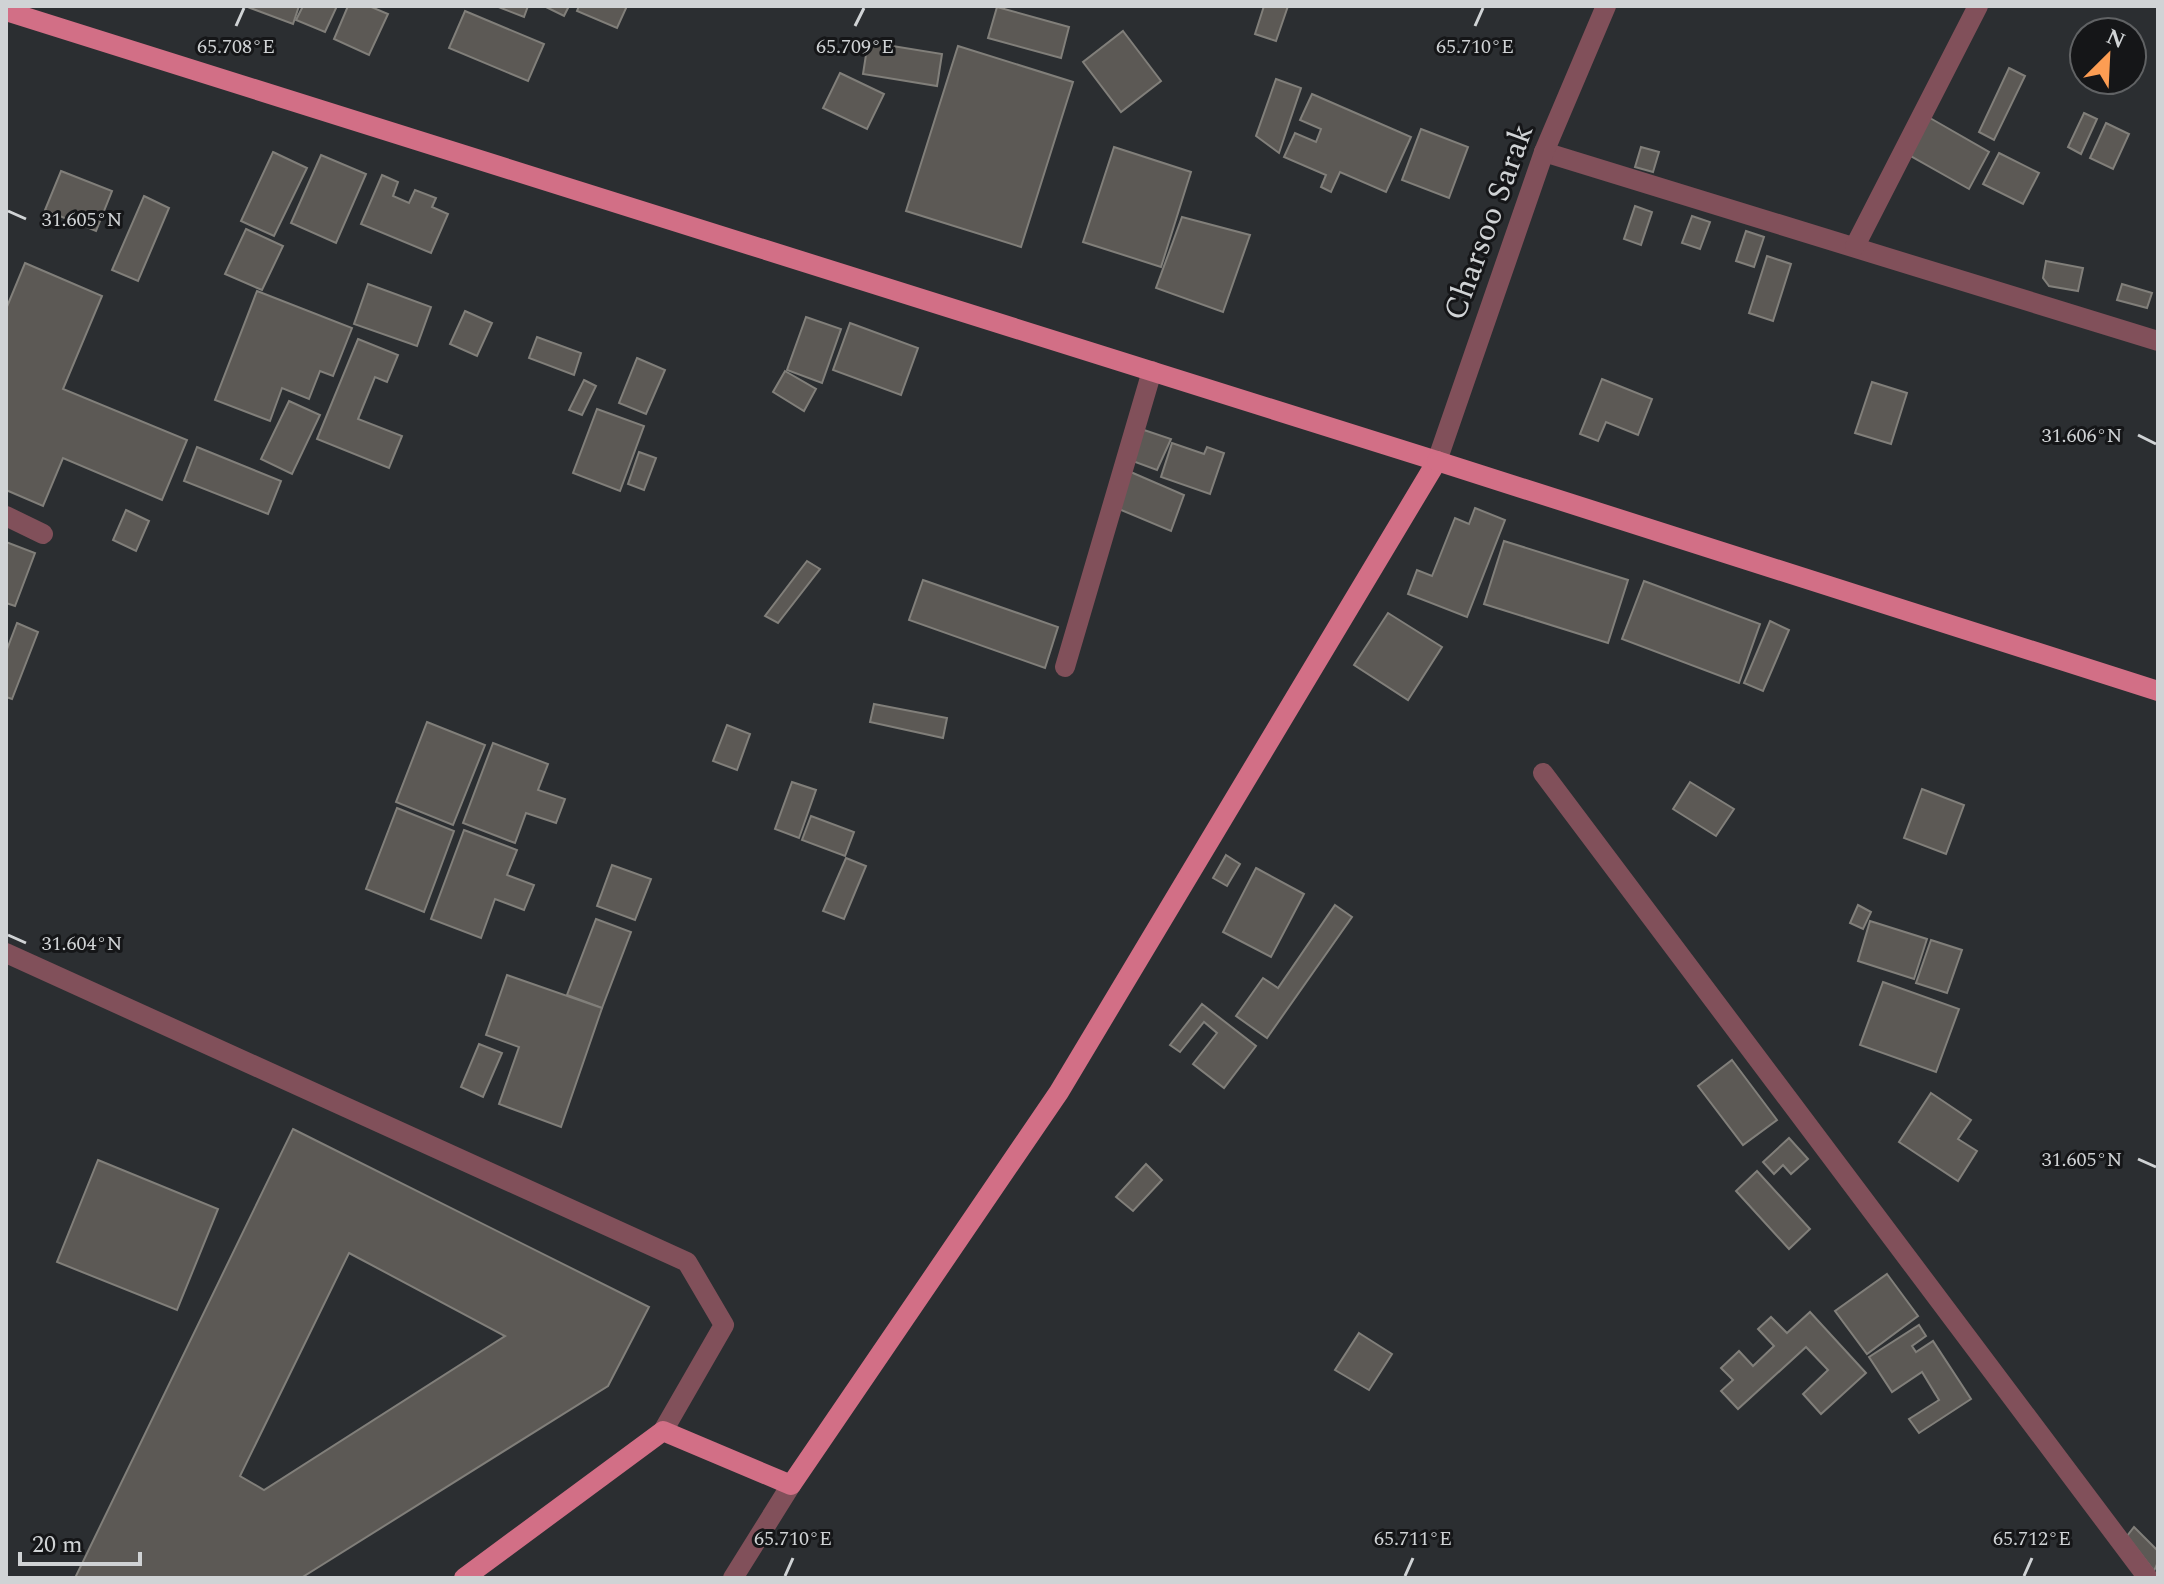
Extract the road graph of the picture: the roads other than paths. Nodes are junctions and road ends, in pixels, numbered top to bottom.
1 (1606, 6) edge
2 (1978, 6) edge
3 (6, 11) edge
4 (1544, 152) junction
5 (1855, 246) junction
6 (2158, 341) edge
7 (1152, 371) junction
8 (1437, 461) junction
9 (6, 516) edge
10 (43, 534) dead end
11 (1065, 667) dead end
12 (2158, 691) edge
13 (1543, 773) dead end
14 (6, 953) edge
15 (663, 1431) junction
16 (791, 1485) junction
17 (464, 1578) edge
18 (733, 1578) edge
19 (2148, 1578) edge

1 - 4 street, Charsoo Sarak
2 - 5 street
3 - 7 main road
4 - 5 street
4 - 8 street, Charsoo Sarak
5 - 6 street
7 - 8 main road
7 - 11 street
8 - 12 main road
8 - 16 main road
9 - 10 street
13 - 19 street
14 - 15 street
15 - 16 main road
15 - 17 main road
16 - 18 street

